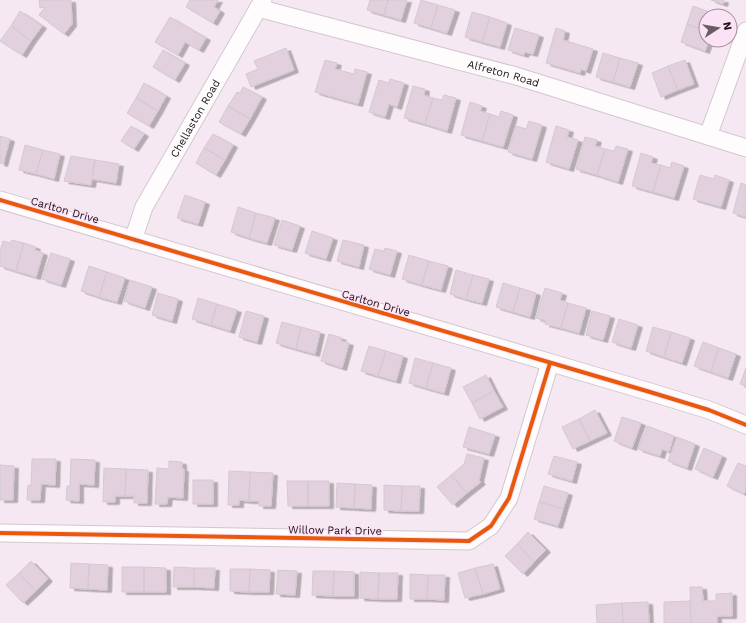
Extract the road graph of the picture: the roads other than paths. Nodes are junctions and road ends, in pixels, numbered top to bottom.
1 (260, 4) edge
2 (746, 31) edge
3 (708, 136) junction
4 (746, 148) edge
5 (0, 200) edge
6 (134, 240) junction
7 (550, 363) junction
8 (746, 425) edge
9 (0, 533) edge

1 - 3 street, Alfreton Road
1 - 6 street, Chellaston Road
2 - 3 street
3 - 4 street, Alfreton Road
5 - 6 street, Carlton Drive
6 - 7 street, Carlton Drive
7 - 8 street, Carlton Drive
7 - 9 street, Willow Park Drive

